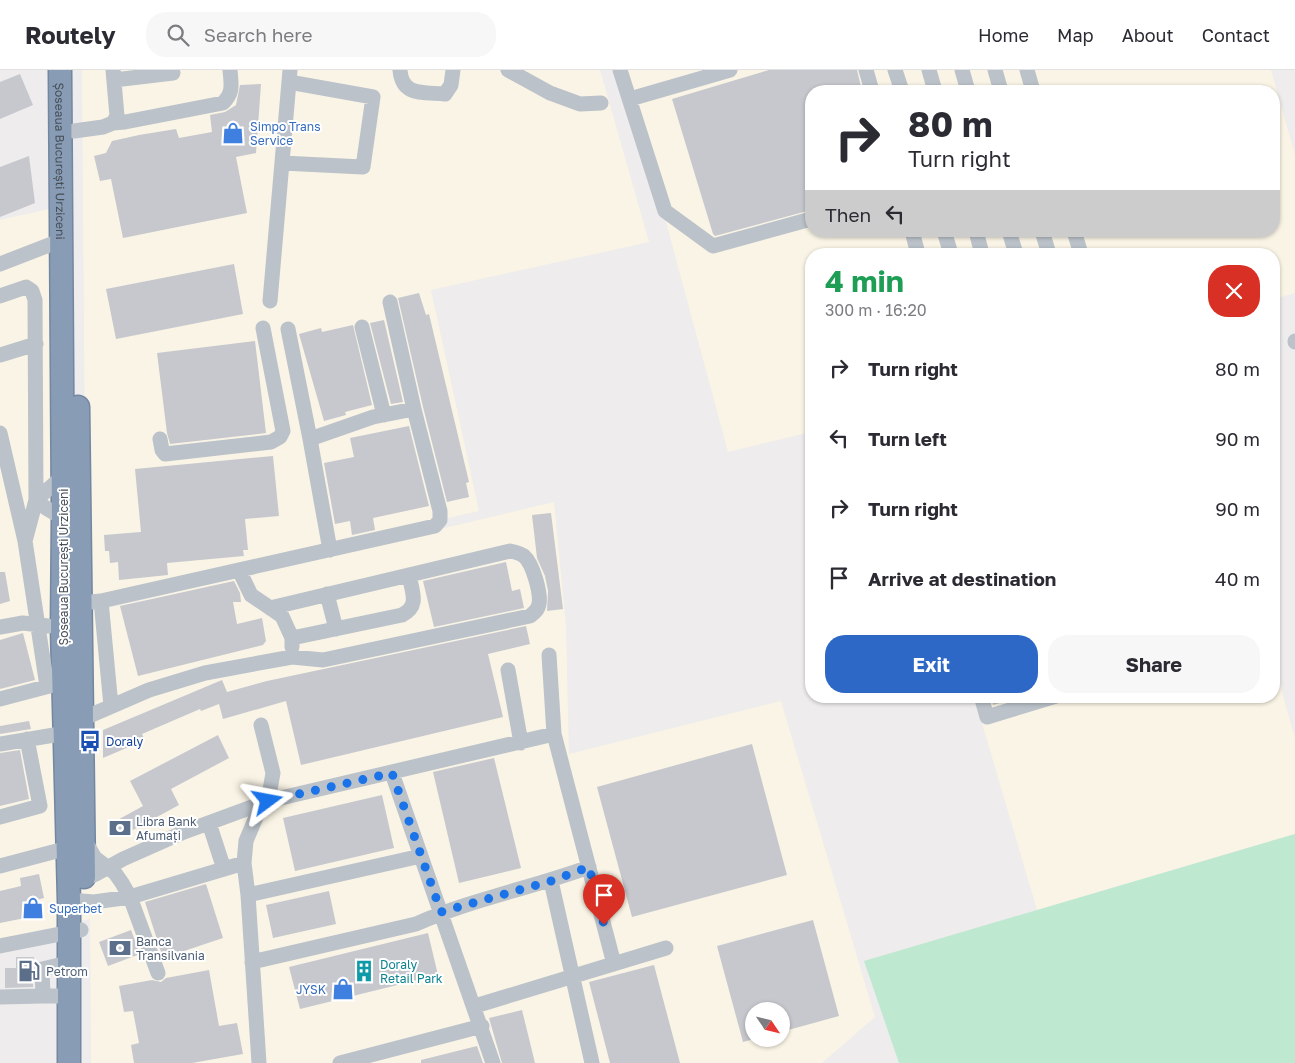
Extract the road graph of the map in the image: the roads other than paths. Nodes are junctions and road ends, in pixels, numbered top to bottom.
1 (60, 70) edge
2 (74, 70) edge
3 (230, 70) edge
4 (400, 70) edge
5 (452, 70) edge
6 (508, 70) edge
7 (620, 70) edge
8 (730, 70) edge
9 (866, 70) edge
10 (895, 70) edge
11 (928, 70) edge
12 (962, 70) edge
13 (995, 70) edge
14 (1027, 70) edge
15 (173, 73) dead end
16 (114, 75) edge
17 (289, 76) edge
18 (870, 85) edge
19 (900, 85) edge
20 (933, 85) edge
21 (966, 85) edge
22 (999, 85) edge
23 (1031, 85) edge
24 (630, 99) junction
25 (601, 103) dead end
26 (114, 122) junction
27 (74, 131) junction
28 (282, 163) junction
29 (805, 221) edge
30 (62, 240) junction
31 (0, 264) edge
32 (0, 296) edge
33 (270, 301) dead end
34 (390, 302) dead end
35 (362, 327) dead end
36 (264, 328) dead end
37 (288, 329) dead end
38 (36, 344) junction
39 (0, 356) edge
40 (414, 409) junction
41 (384, 415) junction
42 (0, 433) edge
43 (160, 439) dead end
44 (310, 439) junction
45 (63, 476) junction
46 (36, 500) junction
47 (63, 518) junction
48 (25, 540) junction
49 (330, 550) junction
50 (239, 570) junction
51 (409, 575) junction
52 (327, 594) junction
53 (90, 602) junction
54 (270, 608) junction
55 (39, 625) junction
56 (0, 627) edge
57 (62, 629) junction
58 (336, 629) junction
59 (292, 638) junction
60 (548, 655) dead end
61 (292, 657) junction
62 (508, 670) dead end
63 (55, 685) junction
64 (0, 698) edge
65 (983, 703) edge
66 (1024, 703) edge
67 (111, 706) junction
68 (260, 724) dead end
69 (74, 726) junction
70 (554, 734) junction
71 (28, 739) junction
72 (521, 742) junction
73 (0, 744) edge
74 (392, 773) junction
75 (67, 799) junction
76 (265, 802) junction
77 (40, 806) junction
78 (236, 813) junction
79 (0, 817) edge
80 (210, 823) junction
81 (246, 841) junction
82 (76, 843) junction
83 (421, 856) junction
84 (244, 864) junction
85 (0, 866) edge
86 (589, 867) junction
87 (108, 868) junction
88 (224, 869) junction
89 (551, 881) junction
90 (76, 891) junction
91 (248, 895) junction
92 (130, 897) junction
93 (441, 912) junction
94 (75, 931) junction
95 (0, 946) edge
96 (666, 948) dead end
97 (252, 962) junction
98 (68, 963) junction
99 (614, 964) junction
100 (158, 973) dead end
101 (572, 976) junction
102 (42, 996) junction
103 (68, 996) junction
104 (0, 998) edge
105 (475, 1006) junction
106 (482, 1026) junction
107 (69, 1063) edge
108 (82, 1063) edge
109 (257, 1063) edge
110 (340, 1063) edge
111 (493, 1063) edge
112 (592, 1063) edge

1 - 30 highway, Șoseaua București Urziceni
2 - 27 highway, Șoseaua București Urziceni
3 - 26 street
4 - 5 street
6 - 25 street
7 - 24 street
8 - 24 street
9 - 18 street
10 - 19 street
11 - 20 street
12 - 21 street
13 - 22 street
14 - 23 street
15 - 16 street
16 - 26 street
17 - 28 street
17 - 28 street
24 - 29 street
26 - 27 street
27 - 53 highway, Șoseaua București Urziceni
28 - 33 street
30 - 31 street
30 - 45 highway, Șoseaua București Urziceni
32 - 38 street
34 - 40 street
35 - 41 street
36 - 43 street
37 - 44 street
38 - 39 street
38 - 46 street
40 - 41 street
40 - 49 street
41 - 44 street
42 - 48 street
44 - 49 street
45 - 46 street
45 - 47 highway, Șoseaua București Urziceni
46 - 47 street
46 - 48 street
47 - 57 highway, Șoseaua București Urziceni
48 - 55 street
49 - 50 street
50 - 53 street
50 - 54 street
51 - 52 street
51 - 58 street
51 - 61 street
52 - 54 street
52 - 58 street
53 - 67 street
53 - 69 highway, Șoseaua București Urziceni
54 - 59 street
55 - 56 street
55 - 57 street
55 - 63 street
57 - 63 highway, Șoseaua București Urziceni
58 - 59 street
59 - 61 street
60 - 70 street
61 - 67 street
62 - 72 street
63 - 64 street
63 - 69 highway, Șoseaua București Urziceni
65 - 66 street
67 - 69 street
68 - 76 street
69 - 71 street
69 - 75 highway, Șoseaua București Urziceni
69 - 82 highway, Șoseaua București Urziceni
70 - 72 street
70 - 86 street
71 - 73 street
71 - 77 street
72 - 74 street
74 - 76 street
74 - 83 street
75 - 77 street
75 - 82 highway, Șoseaua București Urziceni
76 - 78 street
76 - 81 street
77 - 79 street
78 - 80 street
78 - 81 street
80 - 87 street
80 - 88 street
81 - 84 street
82 - 85 street
82 - 87 street
82 - 90 highway, Șoseaua București Urziceni
83 - 91 street
83 - 93 street
84 - 88 street
84 - 91 street
86 - 89 street
86 - 99 street
87 - 90 street
87 - 92 street
88 - 92 street
89 - 93 street
89 - 101 street
90 - 92 street
90 - 94 highway, Șoseaua București Urziceni
91 - 97 street
92 - 100 street
93 - 97 street
93 - 105 street
94 - 95 street
94 - 98 highway, Șoseaua București Urziceni
94 - 108 highway, Șoseaua București Urziceni
96 - 99 street
97 - 109 street
98 - 102 street
98 - 103 highway, Șoseaua București Urziceni
99 - 101 street
101 - 105 street
101 - 112 street
102 - 103 street
102 - 104 street
103 - 107 highway, Șoseaua București Urziceni
105 - 106 street
106 - 110 street
106 - 111 street

